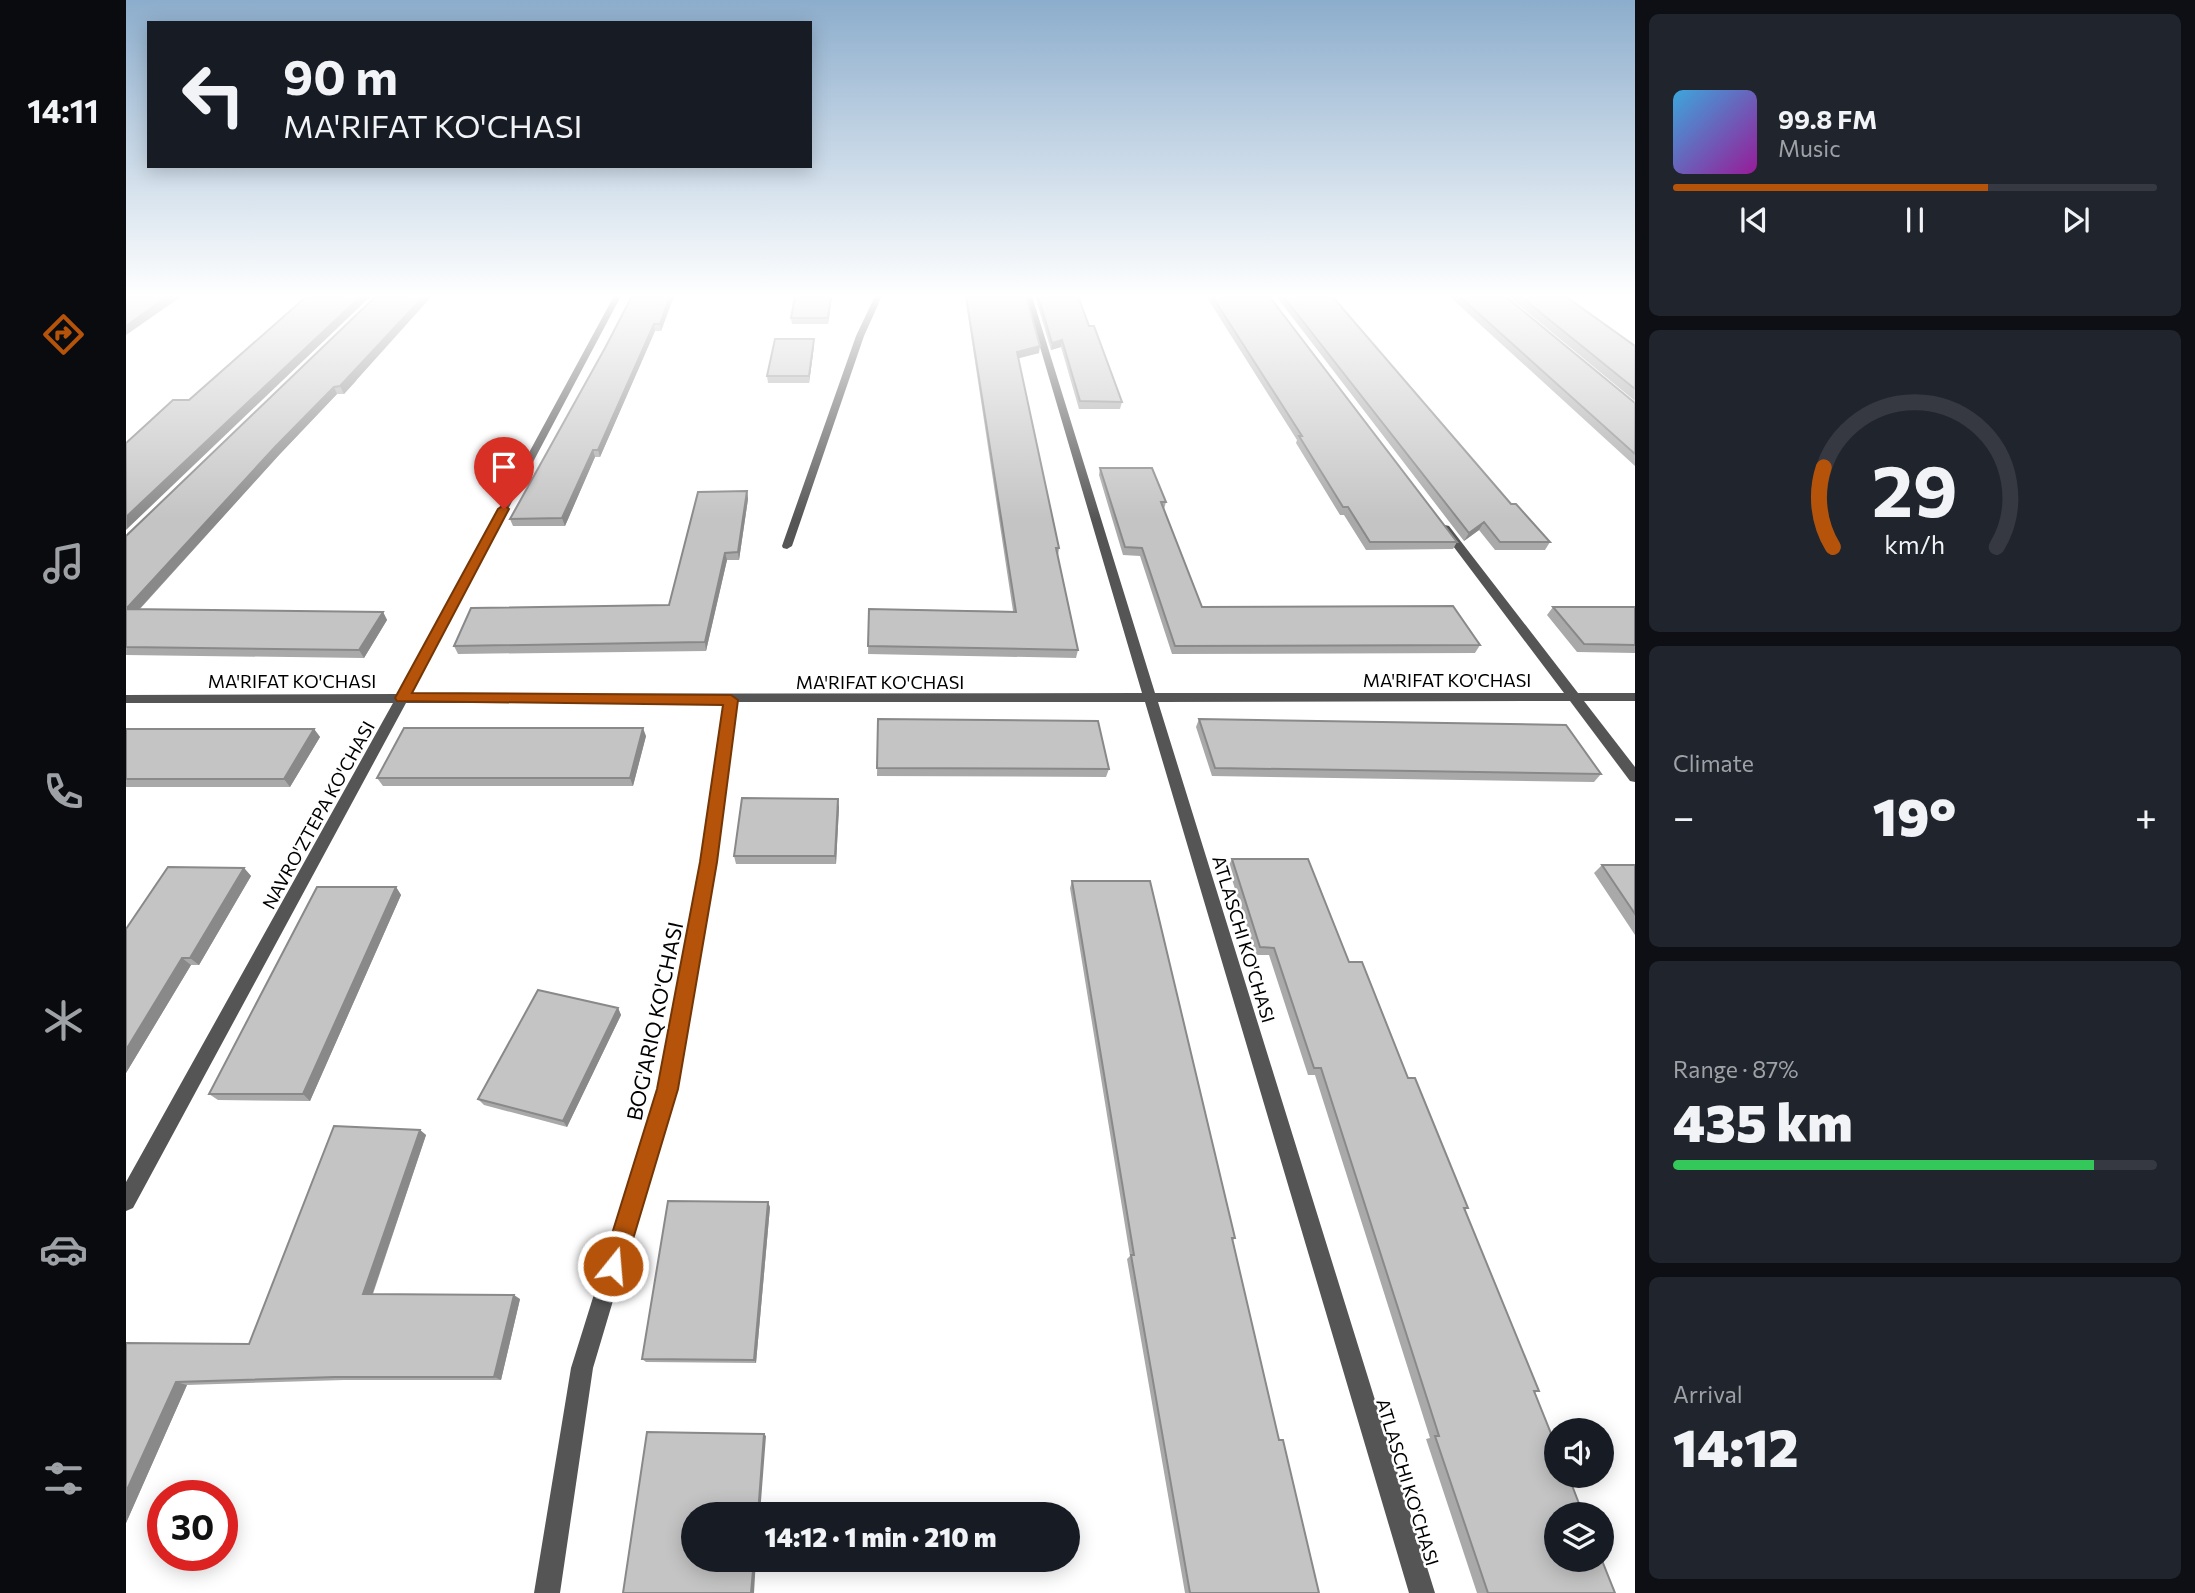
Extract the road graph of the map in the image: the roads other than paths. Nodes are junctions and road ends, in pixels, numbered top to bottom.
1 (578, 370) edge
2 (848, 370) edge
3 (1051, 370) edge
4 (1433, 513) edge
5 (787, 546) dead end
6 (1574, 697) junction
7 (1635, 697) edge
8 (402, 698) junction
9 (126, 699) edge
10 (1152, 699) junction
11 (731, 700) junction
12 (1635, 777) edge
13 (126, 1201) edge
14 (547, 1593) edge
15 (1422, 1593) edge

1 - 8 street, NAVRO'ZTEPA KO'CHASI
2 - 5 street
3 - 10 street, ATLASCHI KO'CHASI
4 - 6 street
6 - 7 street, MA'RIFAT KO'CHASI
6 - 10 street, MA'RIFAT KO'CHASI
6 - 12 street
8 - 9 street, MA'RIFAT KO'CHASI
8 - 11 street, MA'RIFAT KO'CHASI
8 - 13 street, NAVRO'ZTEPA KO'CHASI
10 - 11 street, MA'RIFAT KO'CHASI
10 - 15 street, ATLASCHI KO'CHASI
11 - 14 street, BOG'ARIQ KO'CHASI

